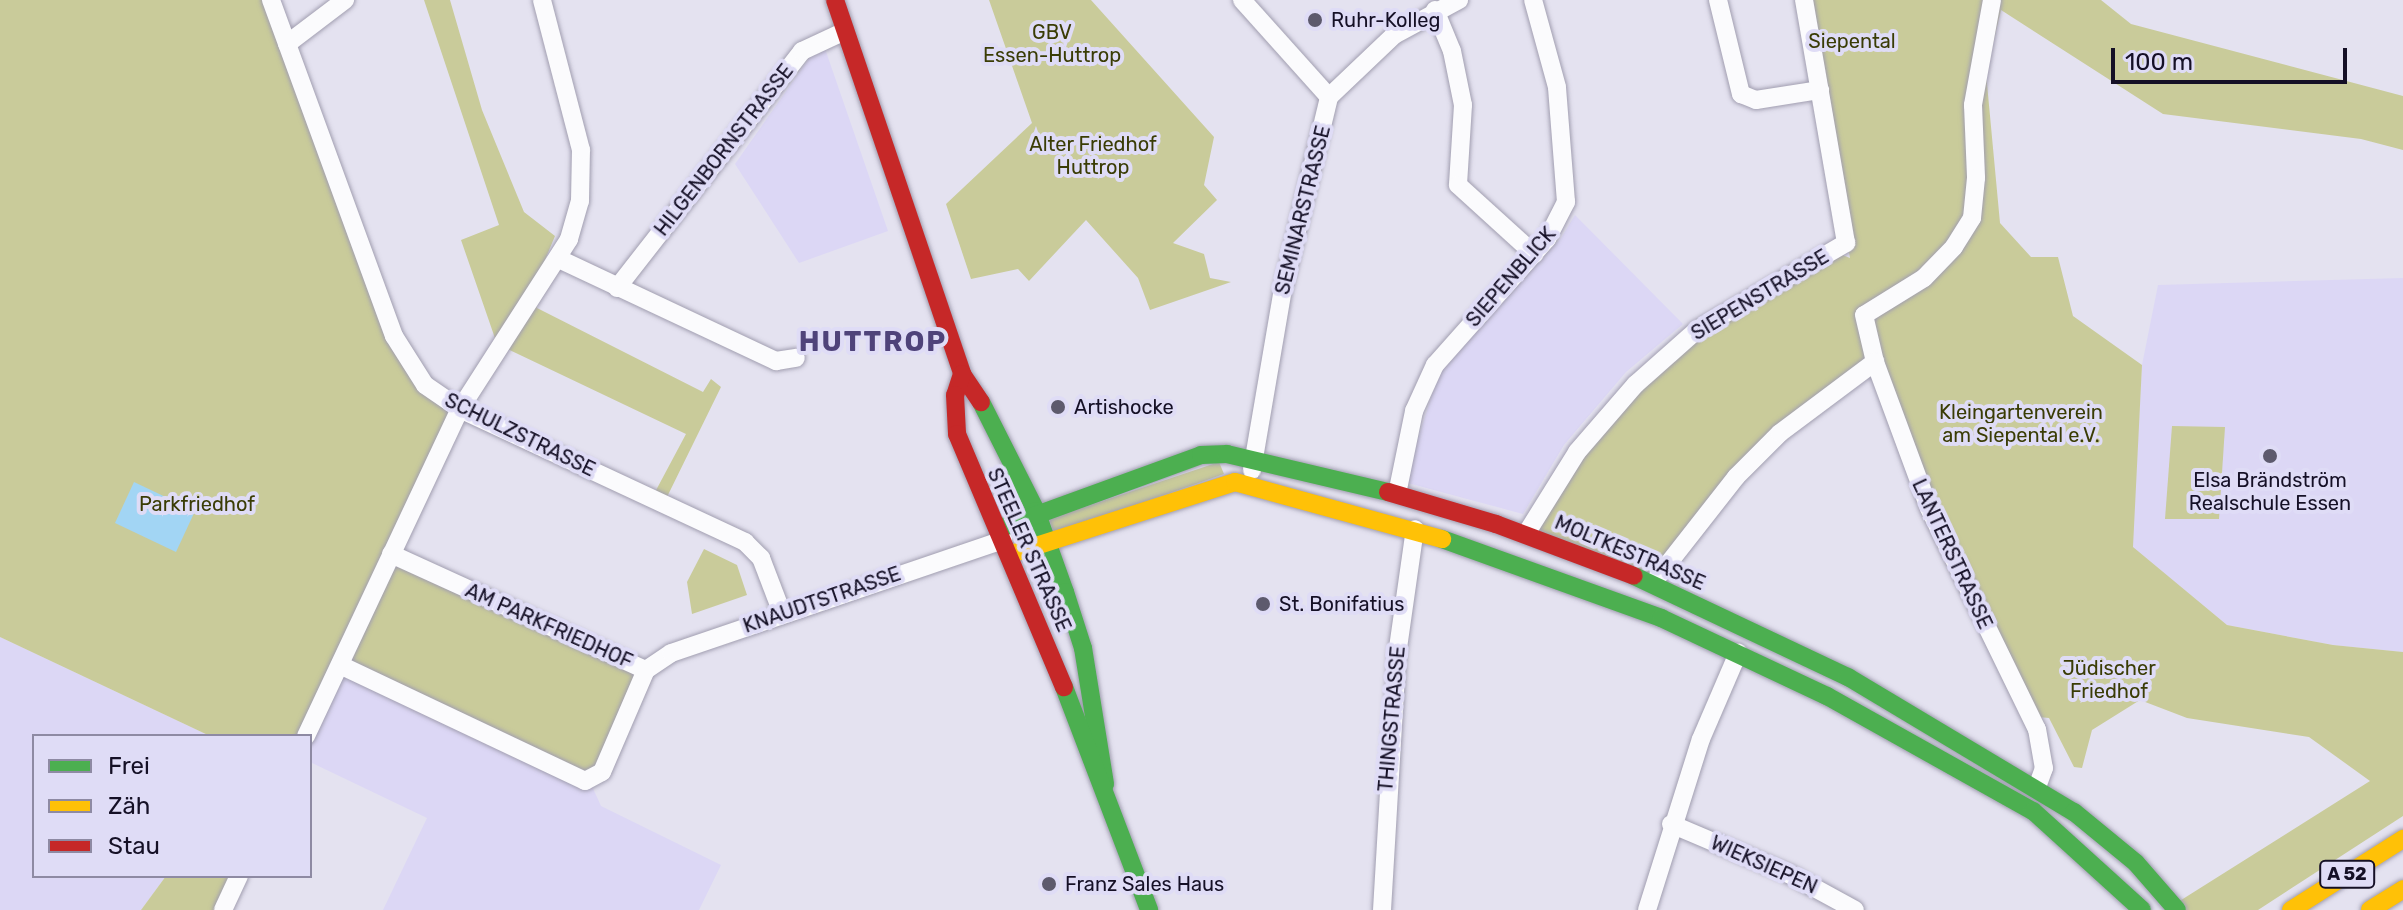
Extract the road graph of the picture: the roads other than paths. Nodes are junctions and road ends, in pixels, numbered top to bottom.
1 (271, 0) edge
2 (345, 0) edge
3 (542, 0) edge
4 (835, 0) edge
5 (1242, 0) edge
6 (1459, 0) edge
7 (1533, 0) edge
8 (1718, 0) edge
9 (1804, 0) edge
10 (1992, 0) edge
11 (1435, 10) junction
12 (845, 31) junction
13 (287, 44) junction
14 (1820, 90) junction
15 (1329, 97) junction
16 (1534, 254) junction
17 (559, 259) junction
18 (617, 288) junction
19 (796, 358) dead end
20 (1875, 362) junction
21 (962, 374) junction
22 (460, 409) junction
23 (1254, 459) junction
24 (1249, 485) junction
25 (1397, 494) junction
26 (1036, 511) junction
27 (1415, 529) junction
28 (1526, 534) junction
29 (1004, 541) junction
30 (1048, 543) junction
31 (391, 554) junction
32 (1653, 583) junction
33 (782, 613) junction
34 (1738, 653) junction
35 (340, 665) junction
36 (646, 670) junction
37 (307, 734) edge
38 (1105, 784) junction
39 (2037, 787) junction
40 (1671, 824) junction
41 (2401, 839) edge
42 (238, 878) edge
43 (2403, 889) edge
44 (223, 910) edge
45 (1149, 910) edge
46 (1382, 910) edge
47 (1647, 910) edge
48 (1855, 910) edge
49 (2142, 910) edge
50 (2177, 910) edge
51 (2291, 910) edge
52 (2370, 910) edge

1 - 13 street, SCHULZSTRASSE
2 - 13 street
3 - 17 street
4 - 12 main road, STEELER STRASSE
5 - 15 street
6 - 11 street, SEMINARSTRASSE
7 - 16 street, SIEPENBLICK
8 - 14 street
9 - 14 street
10 - 20 street, LANTERSTRASSE
11 - 15 street, SEMINARSTRASSE
11 - 16 street
12 - 18 street, HILGENBORNSTRASSE
12 - 21 main road, STEELER STRASSE
13 - 22 street, SCHULZSTRASSE
14 - 28 street, SIEPENSTRASSE
15 - 23 street, SEMINARSTRASSE
16 - 25 street, SIEPENBLICK
17 - 18 street
17 - 22 street
18 - 19 street
20 - 32 street
20 - 39 street, LANTERSTRASSE
21 - 26 main road, STEELER STRASSE
21 - 29 main road, STEELER STRASSE
22 - 31 street
22 - 33 street, SCHULZSTRASSE
23 - 24 street, SEMINARSTRASSE
23 - 25 main road, MOLTKESTRASSE
23 - 26 main road, MOLTKESTRASSE
24 - 27 main road
24 - 30 main road
25 - 28 main road, MOLTKESTRASSE
26 - 29 main road, MOLTKESTRASSE
26 - 30 main road, STEELER STRASSE
27 - 34 main road
27 - 46 street, THINGSTRASSE
28 - 32 main road, MOLTKESTRASSE
29 - 30 main road
29 - 33 street, KNAUDTSTRASSE
29 - 38 main road, STEELER STRASSE
30 - 38 main road, STEELER STRASSE
31 - 35 street
31 - 36 street, AM PARKFRIEDHOF
32 - 39 main road, MOLTKESTRASSE
33 - 36 street, KNAUDTSTRASSE
34 - 40 street
34 - 49 main road
35 - 36 street, AM PARKFRIEDHOF
35 - 37 street
38 - 45 main road, STEELER STRASSE
39 - 50 main road, MOLTKESTRASSE
40 - 47 street
40 - 48 street, WIEKSIEPEN
41 - 51 main road, A 52
42 - 44 street
43 - 52 main road, A 52

